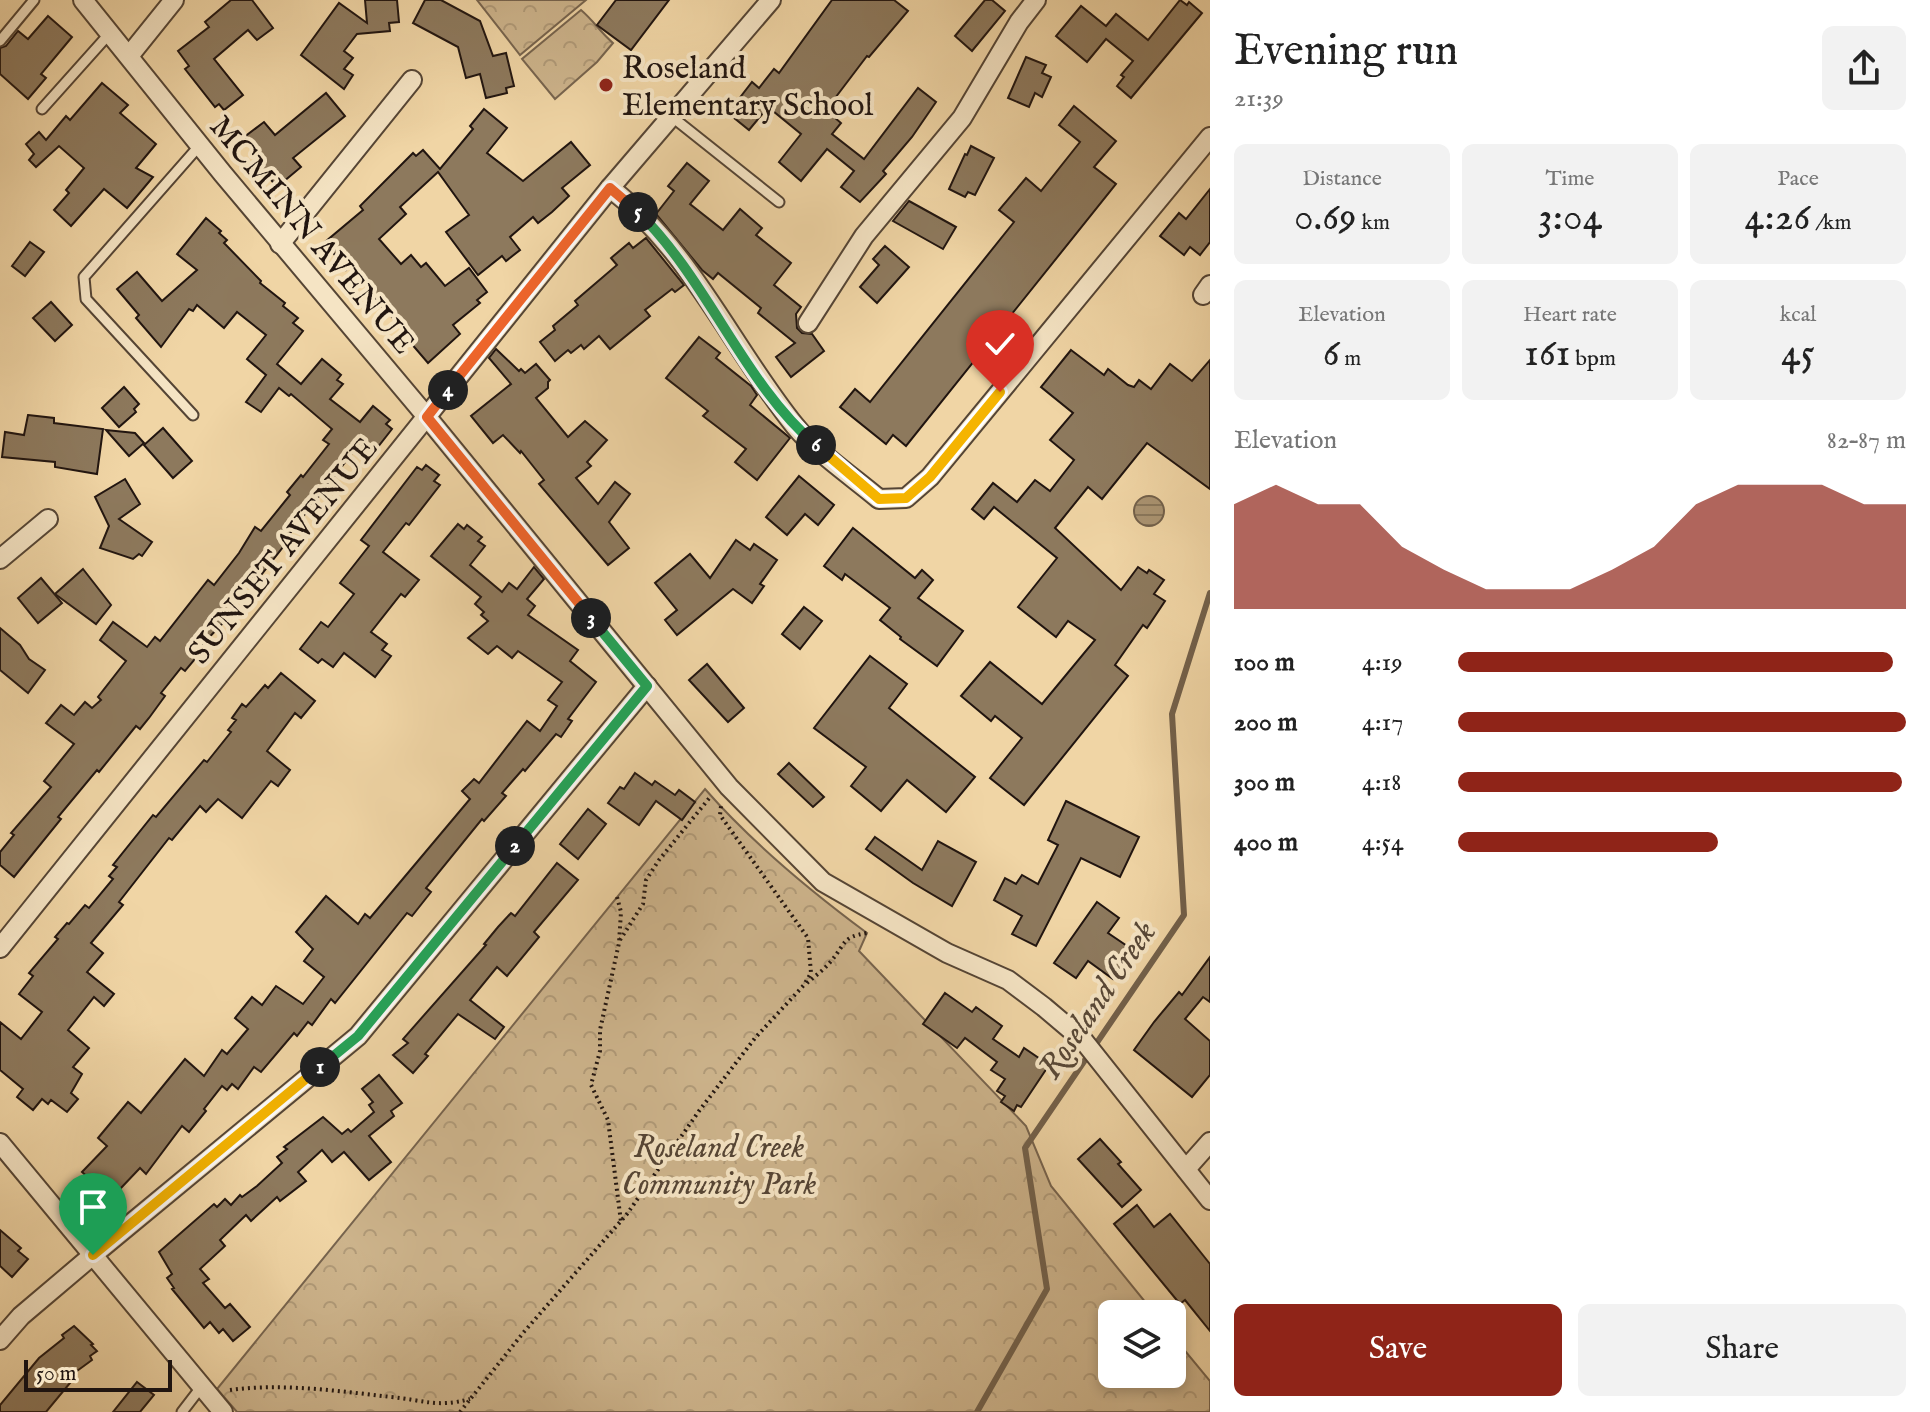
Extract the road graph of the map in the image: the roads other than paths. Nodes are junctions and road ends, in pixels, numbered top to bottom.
1 (34, 0) edge
2 (83, 0) edge
3 (174, 0) edge
4 (771, 0) edge
5 (1036, 0) edge
6 (110, 33) junction
7 (0, 41) edge
8 (129, 56) junction
9 (412, 80) dead end
10 (42, 109) dead end
11 (671, 116) junction
12 (1210, 137) edge
13 (200, 145) junction
14 (610, 188) junction
15 (779, 202) dead end
16 (280, 244) junction
17 (808, 323) dead end
18 (193, 415) dead end
19 (427, 417) junction
20 (48, 519) dead end
21 (0, 559) edge
22 (647, 686) junction
23 (0, 948) edge
24 (1210, 1142) edge
25 (0, 1143) edge
26 (1186, 1169) junction
27 (1210, 1200) edge
28 (93, 1255) junction
29 (0, 1340) edge
30 (202, 1386) junction
31 (182, 1412) edge
32 (223, 1412) edge

1 - 7 lane
2 - 6 street, MCMINN AVENUE
3 - 8 street
4 - 11 street, SUNSET AVENUE
5 - 17 street
6 - 8 street, MCMINN AVENUE
6 - 10 lane
8 - 13 street, MCMINN AVENUE
9 - 16 street
11 - 14 street, SUNSET AVENUE
11 - 15 lane
12 - 14 street
13 - 16 street, MCMINN AVENUE
13 - 18 lane
14 - 19 street, SUNSET AVENUE
16 - 19 street, MCMINN AVENUE
19 - 22 street, MCMINN AVENUE
19 - 23 street, SUNSET AVENUE
20 - 21 street
22 - 26 street, MCMINN AVENUE
22 - 28 street
24 - 26 street
25 - 28 street
26 - 27 street, MCMINN AVENUE
28 - 29 street
28 - 30 street
30 - 31 lane
30 - 32 street

